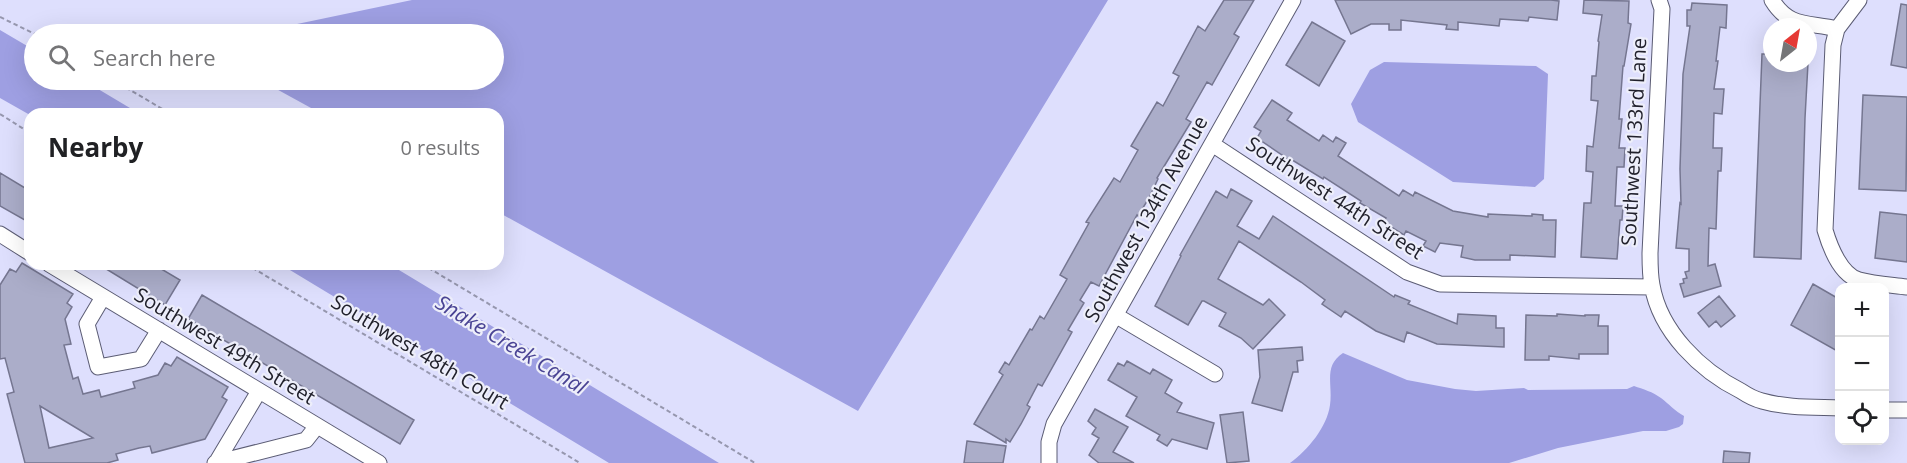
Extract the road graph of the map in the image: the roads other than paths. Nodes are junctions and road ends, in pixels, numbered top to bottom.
1 (1293, 0) edge
2 (1659, 0) edge
3 (1772, 0) edge
4 (1859, 0) edge
5 (1837, 29) junction
6 (1212, 144) junction
7 (1, 236) edge
8 (24, 249) edge
9 (59, 270) edge
10 (1652, 286) junction
11 (1907, 287) edge
12 (103, 297) junction
13 (1116, 315) junction
14 (159, 330) junction
15 (1215, 374) dead end
16 (259, 391) junction
17 (1835, 408) edge
18 (1889, 410) edge
19 (1907, 410) edge
20 (317, 426) junction
21 (216, 463) edge
22 (379, 463) edge
23 (1049, 463) edge

1 - 6 street, Southwest 134th Avenue
2 - 10 street, Southwest 133rd Lane
3 - 5 street
4 - 5 street
5 - 11 street
6 - 10 street, Southwest 44th Street
6 - 13 street, Southwest 134th Avenue
7 - 8 street
9 - 12 street, Southwest 49th Street
10 - 17 street, Southwest 133rd Lane
12 - 14 street, Southwest 49th Street
12 - 14 street
13 - 15 street
13 - 23 street, Southwest 134th Avenue
14 - 16 street, Southwest 49th Street
16 - 20 street, Southwest 49th Street
16 - 21 street
18 - 19 street
20 - 21 street
20 - 22 street, Southwest 49th Street

